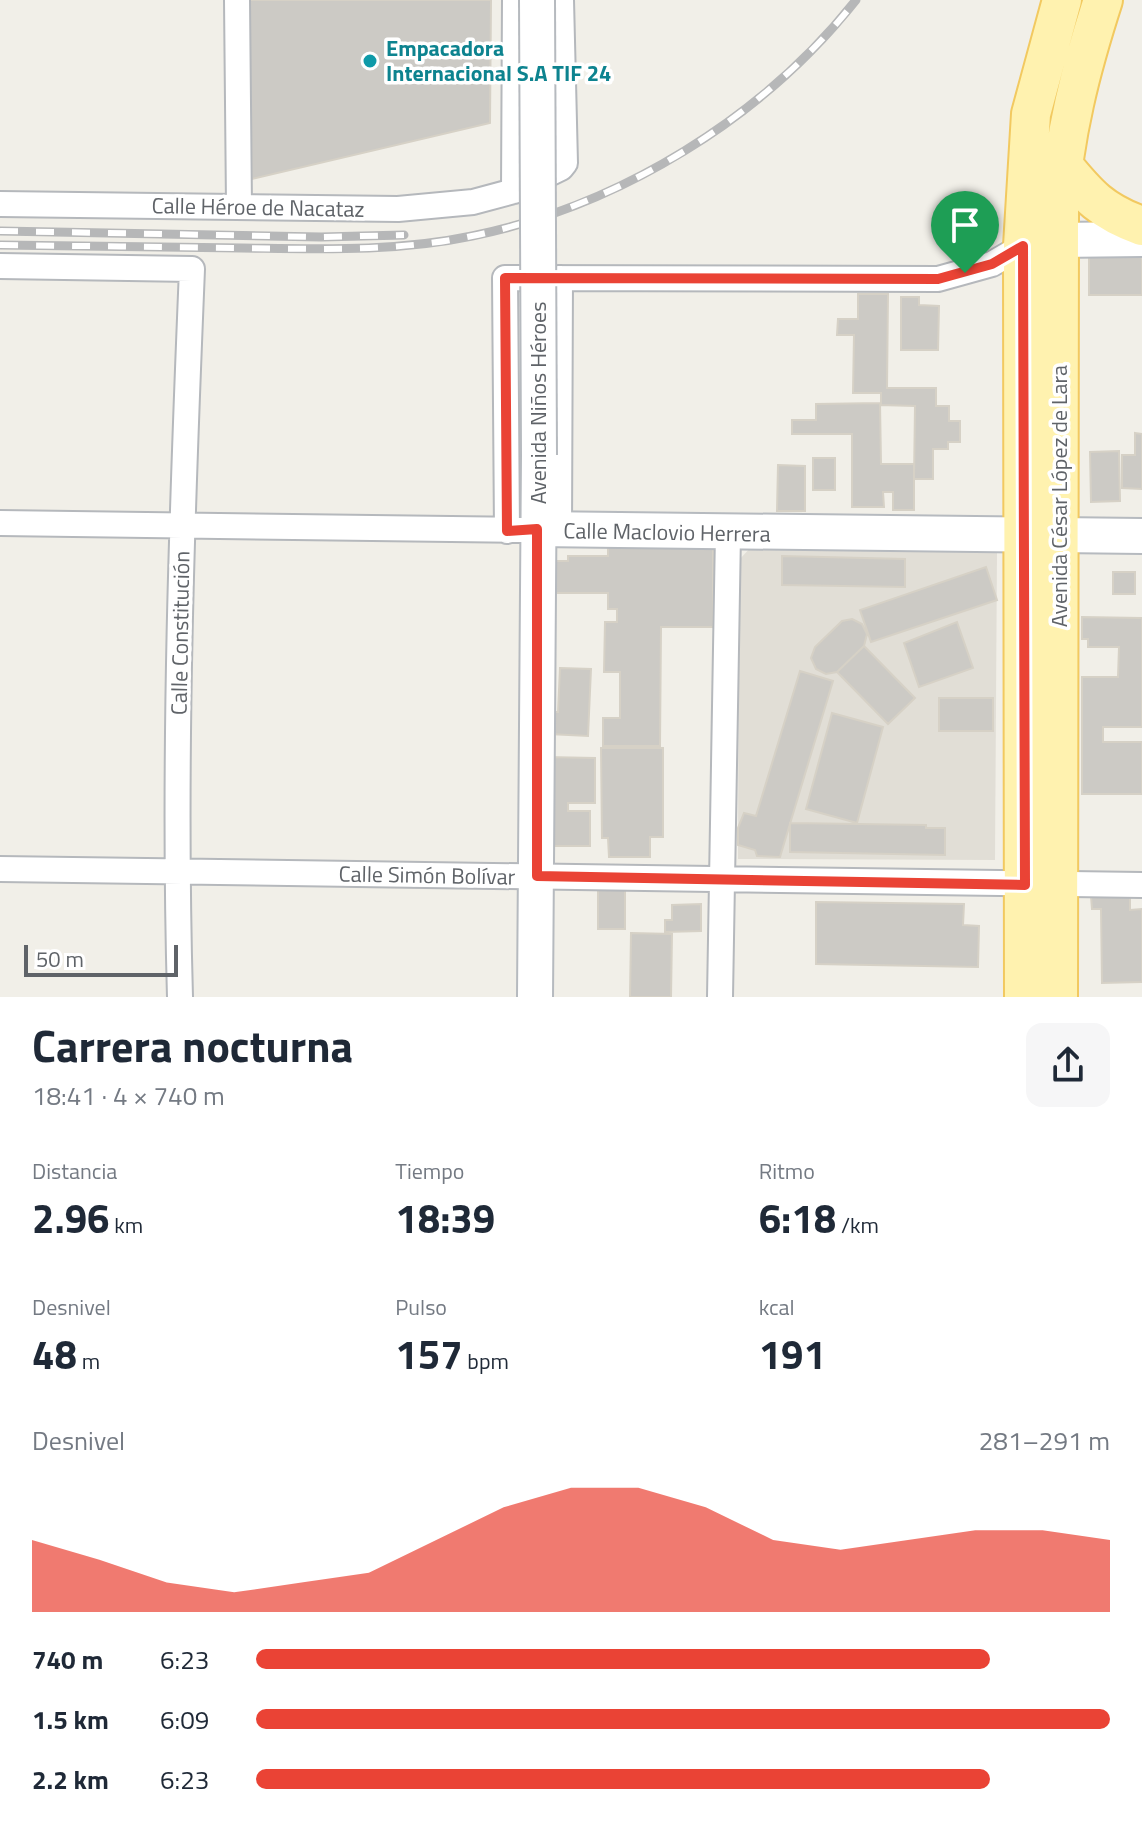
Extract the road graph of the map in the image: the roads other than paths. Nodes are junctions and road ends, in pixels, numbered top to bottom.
1 (237, 0) edge
2 (515, 0) edge
3 (537, 0) edge
4 (561, 0) edge
5 (1062, 0) edge
6 (1103, 0) edge
7 (1062, 164) junction
8 (514, 191) junction
9 (0, 204) edge
10 (239, 206) junction
11 (1142, 226) edge
12 (1142, 239) edge
13 (1040, 243) junction
14 (0, 266) edge
15 (560, 278) junction
16 (0, 523) edge
17 (182, 525) junction
18 (534, 530) junction
19 (728, 533) junction
20 (1041, 536) junction
21 (1142, 536) edge
22 (0, 869) edge
23 (177, 872) junction
24 (537, 876) junction
25 (721, 879) junction
26 (1042, 885) junction
27 (1142, 885) edge
28 (180, 997) edge
29 (535, 997) edge
30 (720, 997) edge
31 (1024, 997) edge
32 (1058, 997) edge

1 - 10 street
2 - 8 street
3 - 18 street, Avenida Niños Héroes, bridge
4 - 8 street, Calle Héroe de Nacataz
5 - 13 main road, Avenida César López de Lara
6 - 7 main road, Avenida César López de Lara
7 - 11 main road
7 - 13 main road, Avenida César López de Lara
8 - 10 street, Calle Héroe de Nacataz
9 - 10 street, Calle Héroe de Nacataz
12 - 13 street
13 - 15 street
13 - 20 main road, Avenida César López de Lara
14 - 17 street, Calle Constitución
15 - 18 street
15 - 18 street
16 - 17 street, Calle Maclovio Herrera
17 - 18 street, Calle Maclovio Herrera
17 - 23 street, Calle Constitución
18 - 19 street, Calle Maclovio Herrera
18 - 24 street, Avenida Niños Héroes
19 - 20 street, Calle Maclovio Herrera
19 - 25 street
20 - 21 street, Calle Maclovio Herrera
20 - 26 main road, Avenida César López de Lara
22 - 23 street, Calle Simón Bolívar
23 - 24 street, Calle Simón Bolívar
23 - 28 street, Calle Constitución
24 - 25 street, Calle Simón Bolívar
24 - 29 street, Avenida Niños Héroes
25 - 26 street, Calle Simón Bolívar
25 - 30 street
26 - 27 street, Calle Simón Bolívar
26 - 31 main road, Avenida César López de Lara
26 - 32 main road, Avenida César López de Lara

